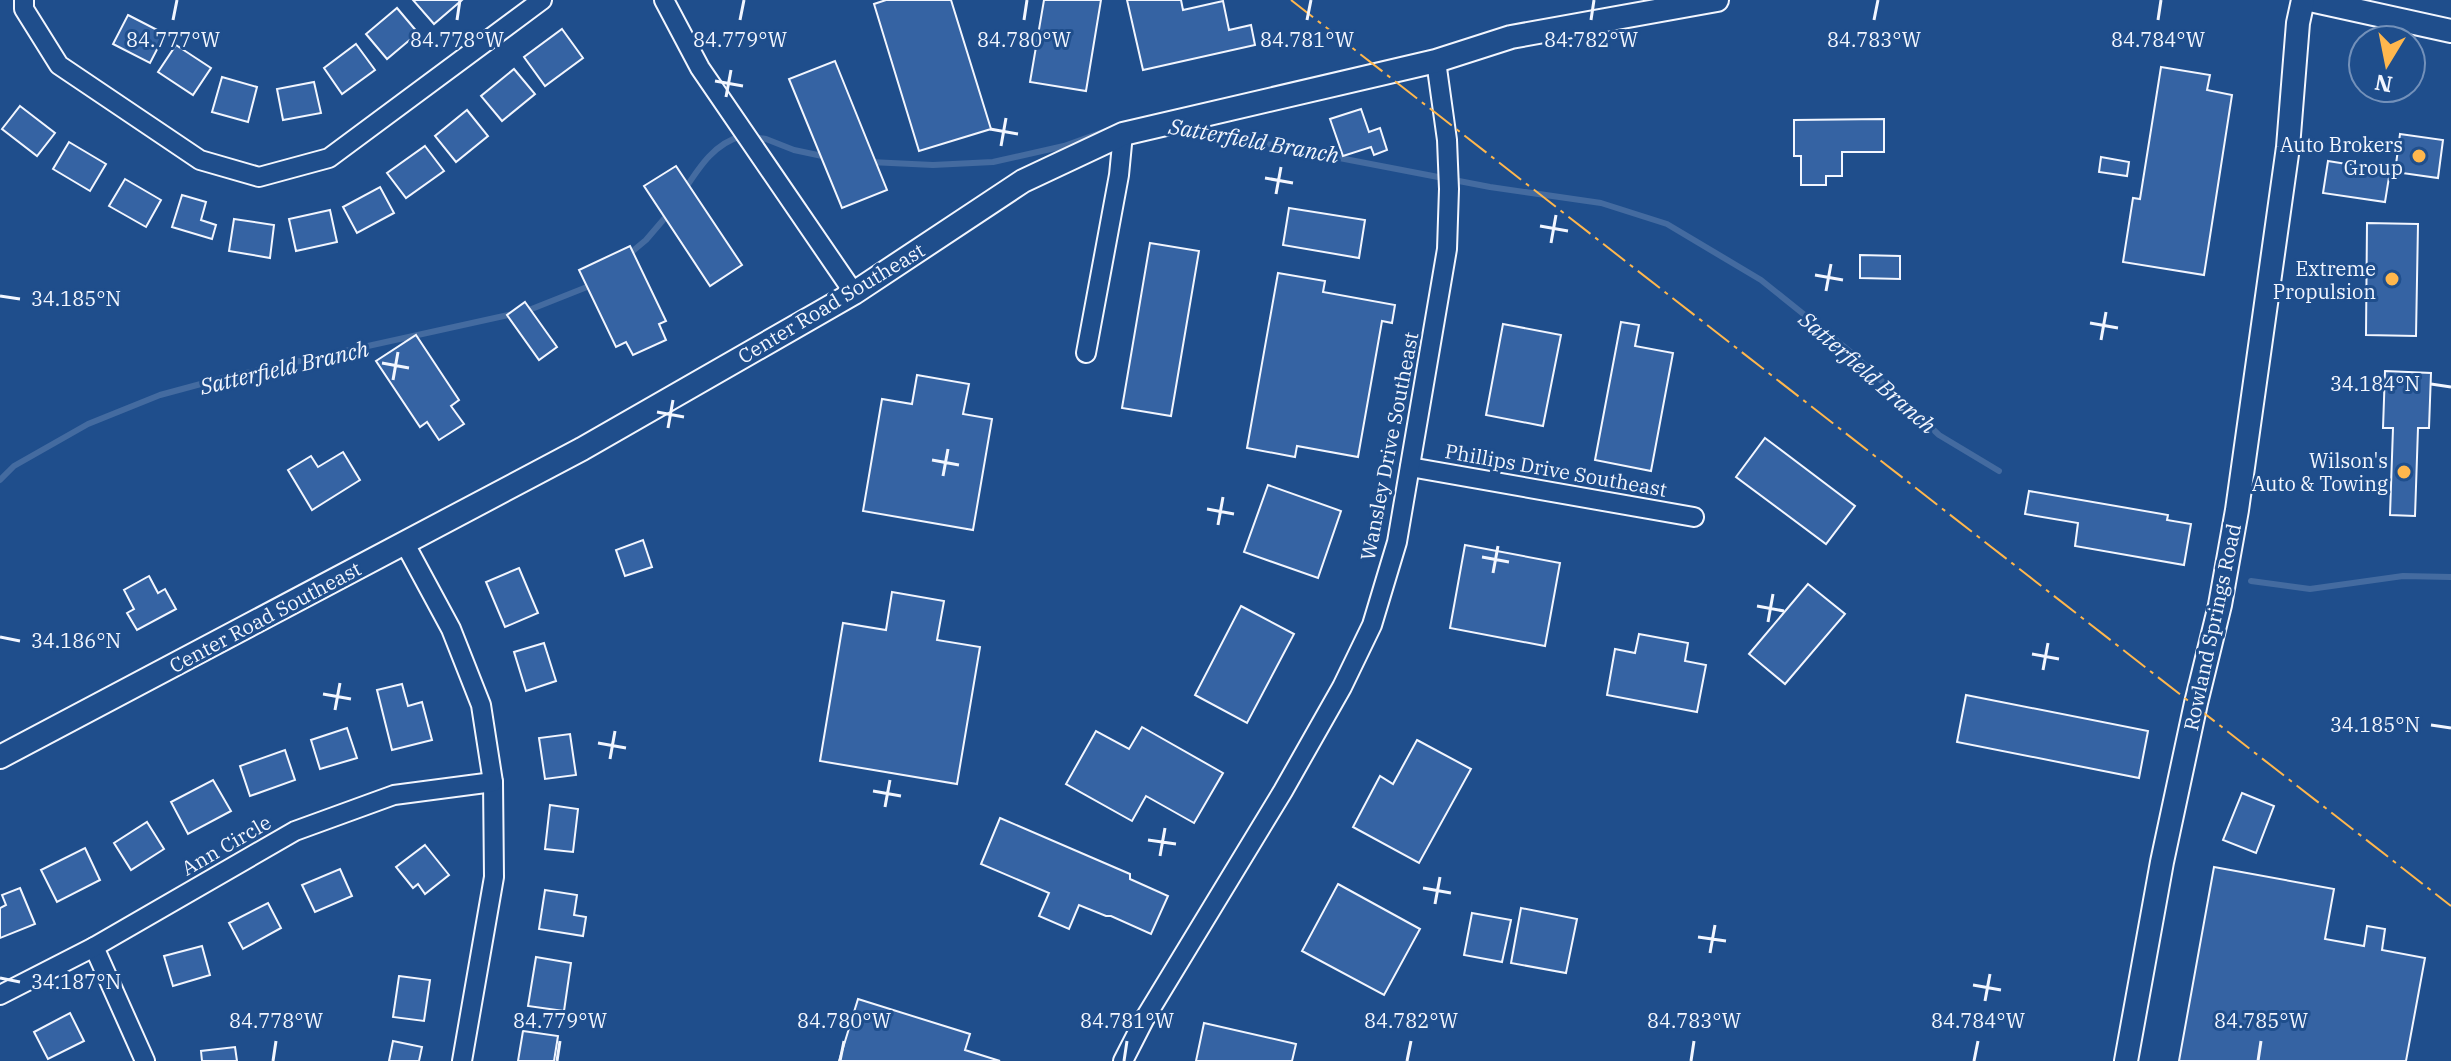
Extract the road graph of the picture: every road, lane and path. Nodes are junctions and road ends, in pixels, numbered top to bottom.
1 (24, 0) edge
2 (542, 0) edge
3 (664, 0) edge
4 (1717, 0) edge
5 (2303, 0) edge
6 (2310, 0) edge
7 (2451, 31) edge
8 (1436, 61) junction
9 (1123, 134) junction
10 (854, 293) junction
11 (1086, 353) dead end
12 (1410, 467) junction
13 (1694, 517) dead end
14 (404, 542) junction
15 (0, 757) edge
16 (493, 782) junction
17 (94, 947) junction
18 (0, 995) edge
19 (145, 1061) edge
20 (462, 1061) edge
21 (1123, 1061) edge
22 (2126, 1061) edge

1 - 2 street
3 - 10 street
4 - 8 street, Center Road Southeast
5 - 22 street, Rowland Springs Road
6 - 7 street
8 - 9 street, Center Road Southeast
8 - 12 street, Wansley Drive Southeast
9 - 10 street, Center Road Southeast
9 - 11 street
10 - 14 street, Center Road Southeast
12 - 13 street, Phillips Drive Southeast
12 - 21 street, Wansley Drive Southeast
14 - 15 street, Center Road Southeast
14 - 16 street
16 - 17 street, Ann Circle
16 - 20 street
17 - 18 street, Ann Circle
17 - 19 street

